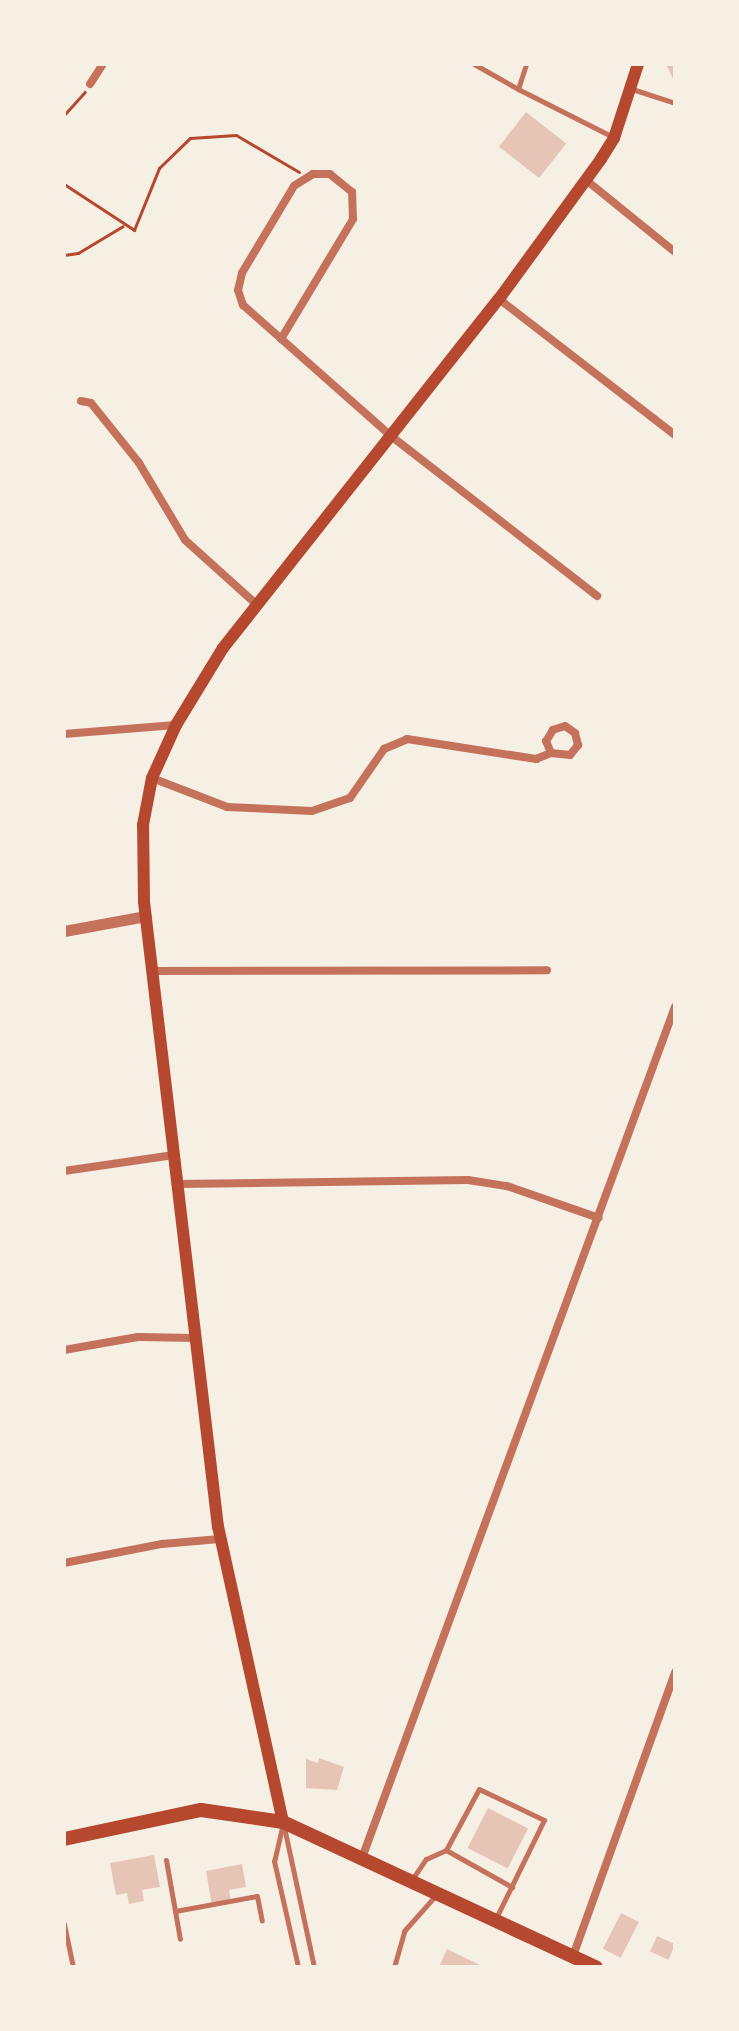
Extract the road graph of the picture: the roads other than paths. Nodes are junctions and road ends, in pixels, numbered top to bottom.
1 (103, 64) edge
2 (474, 64) edge
3 (526, 64) edge
4 (638, 64) edge
5 (90, 84) road end
6 (518, 89) junction
7 (631, 89) junction
8 (675, 103) edge
9 (614, 138) junction
10 (586, 180) junction
11 (675, 252) edge
12 (499, 299) junction
13 (281, 339) junction
14 (81, 401) dead end
15 (675, 435) edge
16 (391, 436) junction
17 (597, 596) dead end
18 (256, 604) junction
19 (176, 725) junction
20 (64, 734) edge
21 (551, 753) dead end
22 (152, 778) junction
23 (146, 916) junction
24 (64, 931) edge
25 (547, 970) dead end
26 (154, 971) junction
27 (675, 1007) edge
28 (174, 1155) junction
29 (64, 1171) edge
30 (178, 1184) junction
31 (599, 1218) junction
32 (196, 1338) junction
33 (64, 1350) edge
34 (220, 1539) junction
35 (64, 1563) edge
36 (675, 1672) edge
37 (283, 1822) junction
38 (64, 1839) edge
39 (446, 1850) junction
40 (362, 1858) junction
41 (166, 1860) dead end
42 (411, 1882) junction
43 (512, 1887) junction
44 (436, 1895) junction
45 (175, 1911) junction
46 (494, 1920) junction
47 (262, 1921) dead end
48 (64, 1924) edge
49 (180, 1939) dead end
50 (571, 1962) edge
51 (73, 1967) edge
52 (298, 1967) edge
53 (314, 1967) edge
54 (394, 1967) edge
55 (596, 1967) edge

1 - 5 street
2 - 6 lane
3 - 6 lane
4 - 7 main road
6 - 9 lane
7 - 8 lane
7 - 9 main road
9 - 10 main road
10 - 11 street
10 - 12 main road
12 - 15 street
12 - 16 main road
13 - 13 street
13 - 16 street
14 - 18 street
16 - 17 street
16 - 18 main road
18 - 19 main road
19 - 20 street
19 - 22 main road
21 - 22 street
22 - 23 main road
23 - 24 street
23 - 26 main road
25 - 26 street
26 - 28 main road
27 - 31 street
28 - 29 street
28 - 30 main road
30 - 31 street
30 - 32 main road
31 - 40 street
32 - 33 street
32 - 34 main road
34 - 35 street
34 - 37 main road
36 - 50 street
37 - 38 main road
37 - 40 main road
37 - 52 lane
37 - 53 lane
39 - 42 lane
39 - 43 lane
39 - 43 lane
40 - 42 main road
41 - 45 lane
42 - 44 main road
43 - 46 lane
44 - 46 main road
44 - 54 lane
45 - 47 lane
45 - 49 lane
46 - 50 main road
48 - 51 lane
50 - 55 main road

